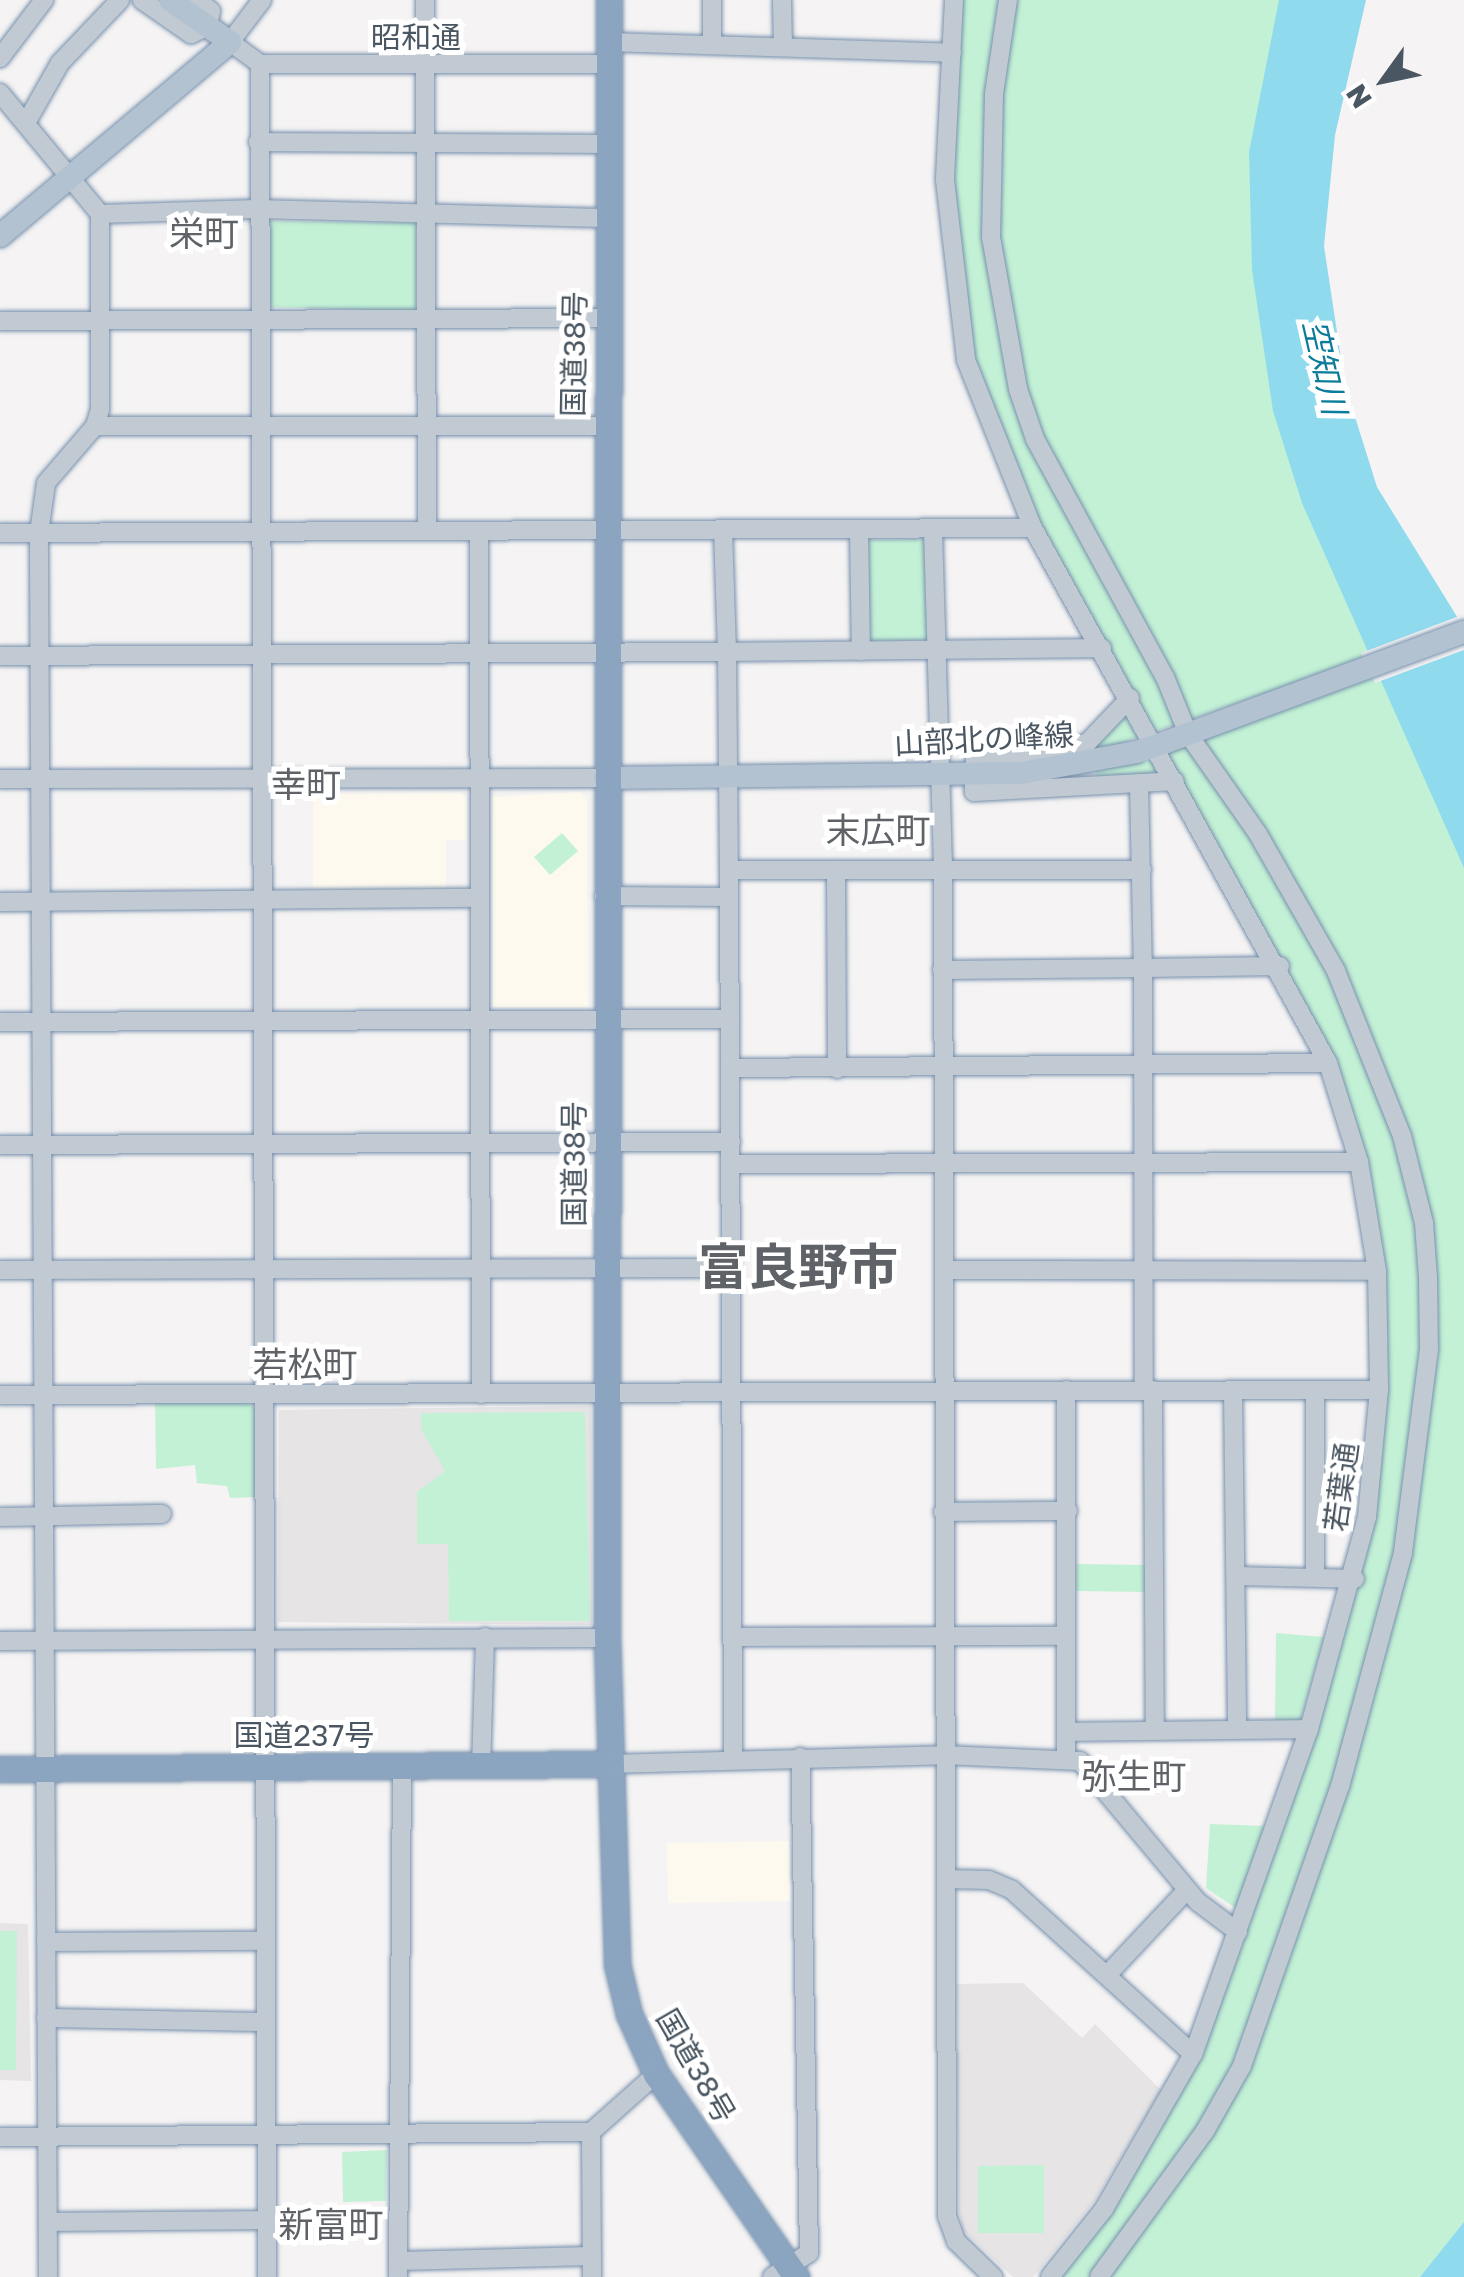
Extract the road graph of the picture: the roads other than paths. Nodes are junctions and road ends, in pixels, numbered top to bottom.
1 (44, 0) edge
2 (120, 0) edge
3 (142, 0) edge
4 (170, 0) edge
5 (197, 0) edge
6 (262, 0) edge
7 (425, 0) edge
8 (609, 0) edge
9 (712, 0) edge
10 (782, 0) edge
11 (954, 0) edge
12 (1008, 0) edge
13 (208, 26) junction
14 (230, 42) junction
15 (712, 45) junction
16 (783, 47) junction
17 (609, 53) junction
18 (952, 53) junction
19 (0, 58) edge
20 (260, 64) junction
21 (426, 64) junction
22 (0, 92) edge
23 (26, 124) junction
24 (258, 142) junction
25 (427, 142) junction
26 (609, 144) junction
27 (72, 178) junction
28 (256, 210) junction
29 (100, 214) junction
30 (426, 214) junction
31 (609, 218) junction
32 (0, 236) edge
33 (424, 317) junction
34 (606, 318) junction
35 (258, 319) junction
36 (101, 320) junction
37 (0, 321) edge
38 (96, 426) junction
39 (258, 426) junction
40 (426, 426) junction
41 (606, 426) junction
42 (1033, 528) junction
43 (723, 530) junction
44 (859, 530) junction
45 (933, 530) junction
46 (427, 531) junction
47 (479, 531) junction
48 (604, 531) junction
49 (0, 533) edge
50 (39, 533) junction
51 (258, 533) junction
52 (1464, 632) edge
53 (1102, 648) junction
54 (604, 651) junction
55 (861, 651) junction
56 (937, 651) junction
57 (727, 652) junction
58 (478, 654) junction
59 (0, 656) edge
60 (41, 656) junction
61 (260, 656) junction
62 (1128, 694) junction
63 (1184, 735) junction
64 (974, 774) junction
65 (942, 775) junction
66 (726, 776) junction
67 (42, 778) junction
68 (260, 778) junction
69 (478, 778) junction
70 (605, 778) junction
71 (0, 779) edge
72 (1174, 780) junction
73 (1139, 783) junction
74 (729, 870) junction
75 (836, 870) junction
76 (943, 870) junction
77 (1142, 870) junction
78 (604, 896) junction
79 (480, 898) junction
80 (728, 898) junction
81 (262, 899) junction
82 (0, 902) edge
83 (41, 902) junction
84 (1280, 966) junction
85 (1143, 968) junction
86 (942, 970) junction
87 (605, 1019) junction
88 (730, 1019) junction
89 (260, 1020) junction
90 (481, 1020) junction
91 (43, 1021) junction
92 (0, 1022) edge
93 (1328, 1063) junction
94 (1144, 1065) junction
95 (732, 1068) junction
96 (944, 1068) junction
97 (836, 1069) junction
98 (606, 1141) junction
99 (481, 1142) junction
100 (731, 1142) junction
101 (261, 1144) junction
102 (0, 1145) edge
103 (42, 1145) junction
104 (1359, 1162) junction
105 (730, 1164) junction
106 (1144, 1165) junction
107 (945, 1166) junction
108 (607, 1267) junction
109 (480, 1268) junction
110 (730, 1268) junction
111 (0, 1270) edge
112 (45, 1270) junction
113 (264, 1270) junction
114 (945, 1270) junction
115 (1143, 1270) junction
116 (1376, 1271) junction
117 (1066, 1390) junction
118 (1148, 1390) junction
119 (1234, 1390) junction
120 (1315, 1390) junction
121 (1379, 1390) junction
122 (944, 1391) junction
123 (730, 1392) junction
124 (265, 1394) junction
125 (482, 1394) junction
126 (608, 1394) junction
127 (0, 1396) edge
128 (46, 1396) junction
129 (1068, 1511) junction
130 (943, 1512) junction
131 (162, 1514) dead end
132 (46, 1517) junction
133 (0, 1518) edge
134 (1315, 1575) junction
135 (1236, 1576) junction
136 (1355, 1578) junction
137 (946, 1636) junction
138 (1066, 1636) junction
139 (485, 1637) junction
140 (733, 1637) junction
141 (266, 1638) junction
142 (608, 1638) junction
143 (47, 1640) junction
144 (0, 1641) edge
145 (1237, 1726) junction
146 (1155, 1729) junction
147 (1310, 1729) junction
148 (1067, 1732) junction
149 (944, 1754) junction
150 (800, 1757) junction
151 (733, 1758) junction
152 (1066, 1758) junction
153 (608, 1764) junction
154 (402, 1767) junction
155 (481, 1767) junction
156 (264, 1768) junction
157 (0, 1769) edge
158 (46, 1769) junction
159 (946, 1878) junction
160 (1187, 1890) junction
161 (1238, 1932) junction
162 (264, 1940) junction
163 (46, 1942) junction
164 (1108, 1974) junction
165 (46, 2018) junction
166 (264, 2022) junction
167 (1193, 2054) junction
168 (656, 2074) junction
169 (591, 2132) junction
170 (264, 2136) junction
171 (0, 2137) edge
172 (47, 2137) junction
173 (397, 2137) junction
174 (266, 2220) junction
175 (48, 2222) junction
176 (592, 2256) junction
177 (494, 2268) edge
178 (398, 2269) edge
179 (786, 2274) edge
180 (48, 2277) edge
181 (268, 2277) edge
182 (592, 2277) edge
183 (993, 2277) edge
184 (1050, 2277) edge
185 (1099, 2277) edge

1 - 19 street
2 - 23 street
3 - 13 street
4 - 13 main road
5 - 13 street
6 - 14 street
7 - 21 street
8 - 17 highway, 国道38号
9 - 15 street
10 - 16 street
11 - 18 street, 若葉通
12 - 63 street
13 - 14 main road
14 - 20 street
14 - 27 main road
15 - 16 street, 昭和通
15 - 17 street, 昭和通
16 - 18 street, 昭和通
17 - 21 street, 昭和通
17 - 26 highway, 国道38号
18 - 42 street, 若葉通
20 - 21 street, 昭和通
20 - 24 street
21 - 25 street
22 - 23 street
23 - 27 street
24 - 25 street
24 - 28 street
25 - 26 street
25 - 30 street
26 - 31 highway, 国道38号
27 - 29 street
27 - 32 main road
28 - 29 street
28 - 30 street
28 - 35 street
29 - 36 street
30 - 31 street
30 - 33 street
31 - 34 highway, 国道38号
33 - 34 street
33 - 35 street
33 - 40 street
34 - 41 highway, 国道38号
35 - 36 street
35 - 39 street
36 - 37 street
36 - 38 street
38 - 39 street
38 - 50 street
39 - 40 street
39 - 51 street
40 - 41 street
40 - 46 street
41 - 48 highway, 国道38号
42 - 45 street
42 - 53 street, 若葉通
43 - 44 street
43 - 48 street
43 - 57 street
44 - 45 street
44 - 55 street
45 - 56 street
46 - 47 street
46 - 51 street
47 - 48 street
47 - 58 street
48 - 54 highway, 国道38号
49 - 50 street
50 - 51 street
50 - 60 street
51 - 61 street
52 - 63 main road, 山部北の峰線
53 - 56 street
53 - 62 street, 若葉通
54 - 57 street
54 - 58 street
54 - 70 highway, 国道38号
55 - 56 street
55 - 57 street
56 - 65 street
57 - 66 street
58 - 61 street
58 - 69 street
59 - 60 street
60 - 61 street
60 - 67 street
61 - 68 street
62 - 64 street
62 - 72 street, 若葉通
63 - 64 main road, 山部北の峰線, bridge
63 - 185 street
64 - 65 main road, 山部北の峰線
64 - 73 street
65 - 66 main road, 山部北の峰線
65 - 76 street
66 - 70 main road, 山部北の峰線
66 - 74 street
67 - 68 street
67 - 71 street
67 - 83 street
68 - 69 street
68 - 81 street
69 - 70 street
69 - 79 street
70 - 78 highway, 国道38号
72 - 73 street
72 - 84 street, 若葉通
73 - 77 street
74 - 75 street
74 - 80 street
75 - 76 street
75 - 97 street
76 - 77 street
76 - 86 street
77 - 85 street
78 - 80 street
78 - 87 highway, 国道38号
79 - 81 street
79 - 90 street
80 - 88 street
81 - 83 street
81 - 89 street
82 - 83 street
83 - 91 street
84 - 85 street
84 - 93 street, 若葉通
85 - 86 street
85 - 94 street
86 - 96 street
87 - 88 street
87 - 90 street
87 - 98 highway, 国道38号
88 - 95 street
89 - 90 street
89 - 91 street
89 - 101 street
90 - 99 street
91 - 92 street
91 - 103 street
93 - 94 street
93 - 104 street, 若葉通
94 - 96 street
94 - 106 street
95 - 97 street
95 - 100 street
96 - 97 street
96 - 107 street
98 - 99 street
98 - 100 street
98 - 108 highway, 国道38号
99 - 101 street
99 - 109 street
100 - 105 street
101 - 103 street
101 - 113 street
102 - 103 street
103 - 112 street
104 - 106 street
104 - 116 street, 若葉通
105 - 107 street
105 - 110 street
106 - 107 street
106 - 115 street
107 - 114 street
108 - 109 street
108 - 110 street
108 - 126 highway, 国道38号
109 - 113 street
109 - 125 street
110 - 123 street
111 - 112 street
112 - 113 street
112 - 128 street
113 - 124 street
114 - 115 street
114 - 122 street
115 - 116 street
115 - 118 street
116 - 121 street, 若葉通
117 - 118 street
117 - 122 street
117 - 129 street
118 - 119 street
118 - 146 street
119 - 120 street
119 - 135 street
120 - 121 street
120 - 134 street
121 - 136 street, 若葉通
122 - 123 street
122 - 130 street
123 - 126 street
123 - 140 street
124 - 125 street
124 - 128 street
124 - 141 street
125 - 126 street
126 - 142 highway, 国道38号
127 - 128 street
128 - 132 street
129 - 130 street
129 - 138 street
130 - 137 street
131 - 132 street
132 - 133 street
132 - 143 street
134 - 135 street
134 - 136 street
135 - 145 street
136 - 147 street, 若葉通
137 - 138 street
137 - 140 street
137 - 149 street
138 - 148 street
139 - 141 street
139 - 142 street
139 - 155 street
140 - 151 street
141 - 143 street
141 - 156 street
142 - 153 highway, 国道38号
143 - 144 street
143 - 158 street
145 - 146 street
145 - 147 street
146 - 148 street
147 - 161 street, 若葉通
148 - 152 street
149 - 150 street
149 - 152 street
149 - 159 street
150 - 151 street
150 - 179 street
151 - 153 street
152 - 160 street
153 - 155 highway, 国道237号
153 - 168 highway, 国道38号
154 - 155 highway, 国道237号
154 - 156 highway, 国道237号
154 - 173 street
156 - 158 highway, 国道237号
156 - 162 street
157 - 158 highway, 国道237号
158 - 163 street
159 - 164 street
159 - 183 street
160 - 161 street
160 - 164 street
161 - 167 street, 若葉通
162 - 163 street
162 - 166 street
163 - 165 street
164 - 167 street
165 - 166 street
165 - 172 street
166 - 170 street
167 - 184 street, 若葉通
168 - 169 street
168 - 179 highway, 国道38号
169 - 173 street
169 - 176 street
170 - 172 street
170 - 173 street
170 - 174 street
171 - 172 street
172 - 175 street
173 - 178 street
174 - 175 street
174 - 181 street
175 - 180 street
176 - 177 street
176 - 182 street
177 - 178 street

